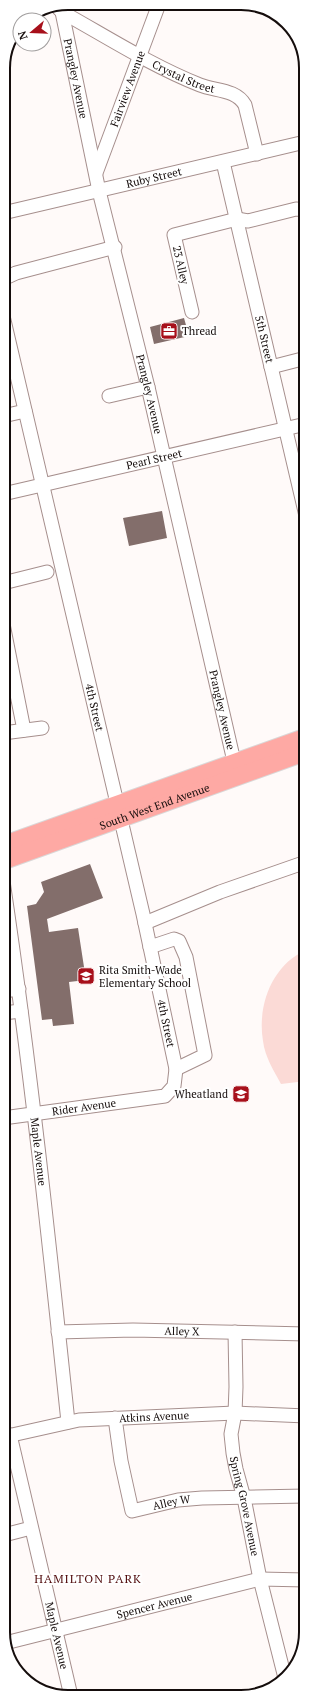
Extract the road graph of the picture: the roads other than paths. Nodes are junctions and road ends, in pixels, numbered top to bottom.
1 (60, 10) edge
2 (156, 10) edge
3 (61, 11) edge
4 (140, 55) junction
5 (299, 144) edge
6 (257, 154) junction
7 (224, 162) junction
8 (96, 173) junction
9 (100, 191) junction
10 (299, 210) edge
11 (10, 211) edge
12 (237, 219) junction
13 (115, 247) junction
14 (10, 276) edge
15 (192, 312) dead end
16 (10, 346) edge
17 (299, 360) edge
18 (270, 367) junction
19 (148, 387) junction
20 (109, 396) dead end
21 (25, 411) junction
22 (10, 414) edge
23 (299, 426) edge
24 (285, 429) junction
25 (164, 456) junction
26 (42, 485) junction
27 (299, 485) edge
28 (10, 492) edge
29 (47, 572) dead end
30 (10, 581) edge
31 (10, 659) edge
32 (42, 728) dead end
33 (24, 730) junction
34 (10, 732) edge
35 (299, 740) edge
36 (299, 754) edge
37 (236, 769) junction
38 (118, 812) junction
39 (10, 843) edge
40 (10, 858) edge
41 (299, 864) edge
42 (145, 923) junction
43 (10, 929) edge
44 (150, 947) junction
45 (19, 990) junction
46 (10, 991) edge
47 (21, 1011) junction
48 (10, 1012) edge
49 (176, 1069) junction
50 (165, 1096) joint
51 (34, 1113) junction
52 (10, 1117) edge
53 (58, 1332) junction
54 (235, 1332) junction
55 (299, 1334) edge
56 (235, 1413) junction
57 (299, 1416) edge
58 (115, 1418) junction
59 (68, 1422) junction
60 (10, 1435) edge
61 (10, 1448) edge
62 (299, 1496) edge
63 (244, 1498) junction
64 (31, 1528) junction
65 (10, 1533) edge
66 (260, 1579) junction
67 (299, 1580) edge
68 (55, 1630) junction
69 (10, 1642) edge
70 (283, 1671) edge
71 (69, 1690) edge

1 - 8 street, Prangley Avenue
2 - 4 street, Fairview Avenue
3 - 4 street, Crystal Street
4 - 6 street, Crystal Street
4 - 8 street, Fairview Avenue
5 - 6 street, Ruby Street
6 - 7 street, Ruby Street
7 - 9 street, Ruby Street
7 - 12 street, 5th Street
8 - 9 street, Prangley Avenue
9 - 11 street, Ruby Street
9 - 13 street, Prangley Avenue
10 - 12 street
12 - 15 street, 23 Alley
12 - 18 street, 5th Street
13 - 14 street
13 - 19 street, Prangley Avenue
16 - 21 street, 4th Street
17 - 18 street
18 - 24 street, 5th Street
19 - 20 street
19 - 25 street, Prangley Avenue
21 - 22 street
21 - 26 street, 4th Street
23 - 24 street, Pearl Street
24 - 25 street, Pearl Street
24 - 27 street, 5th Street
25 - 26 street, Pearl Street
25 - 37 street, Prangley Avenue
26 - 28 street, Pearl Street
26 - 38 street, 4th Street
29 - 30 street
31 - 33 street
32 - 33 street
33 - 34 street
35 - 37 main road, South West End Avenue
36 - 37 main road, South West End Avenue
37 - 38 main road, South West End Avenue
38 - 39 main road, South West End Avenue
38 - 40 main road, South West End Avenue
38 - 42 street, 4th Street
41 - 42 street
42 - 44 street, 4th Street
43 - 45 street, Maple Avenue
44 - 49 street, 4th Street
44 - 49 street
45 - 46 street
45 - 47 street, Maple Avenue
47 - 48 street
47 - 51 street, Maple Avenue
49 - 50 street, 4th Street
50 - 51 street, Rider Avenue
51 - 52 street, Rider Avenue
51 - 53 street, Maple Avenue
53 - 54 street, Alley X
53 - 59 street, Maple Avenue
54 - 55 street, Alley X
54 - 56 street, Spring Grove Avenue
56 - 57 street, Atkins Avenue
56 - 58 street, Atkins Avenue
56 - 63 street, Spring Grove Avenue
58 - 59 street, Atkins Avenue
58 - 63 street, Alley W
59 - 60 street, Atkins Avenue
61 - 64 street, Maple Avenue
62 - 63 street, Alley W
63 - 66 street, Spring Grove Avenue
64 - 65 street
64 - 68 street, Maple Avenue
66 - 67 street, Spencer Avenue
66 - 68 street, Spencer Avenue
66 - 70 street, Spring Grove Avenue
68 - 69 street, Spencer Avenue
68 - 71 street, Maple Avenue

